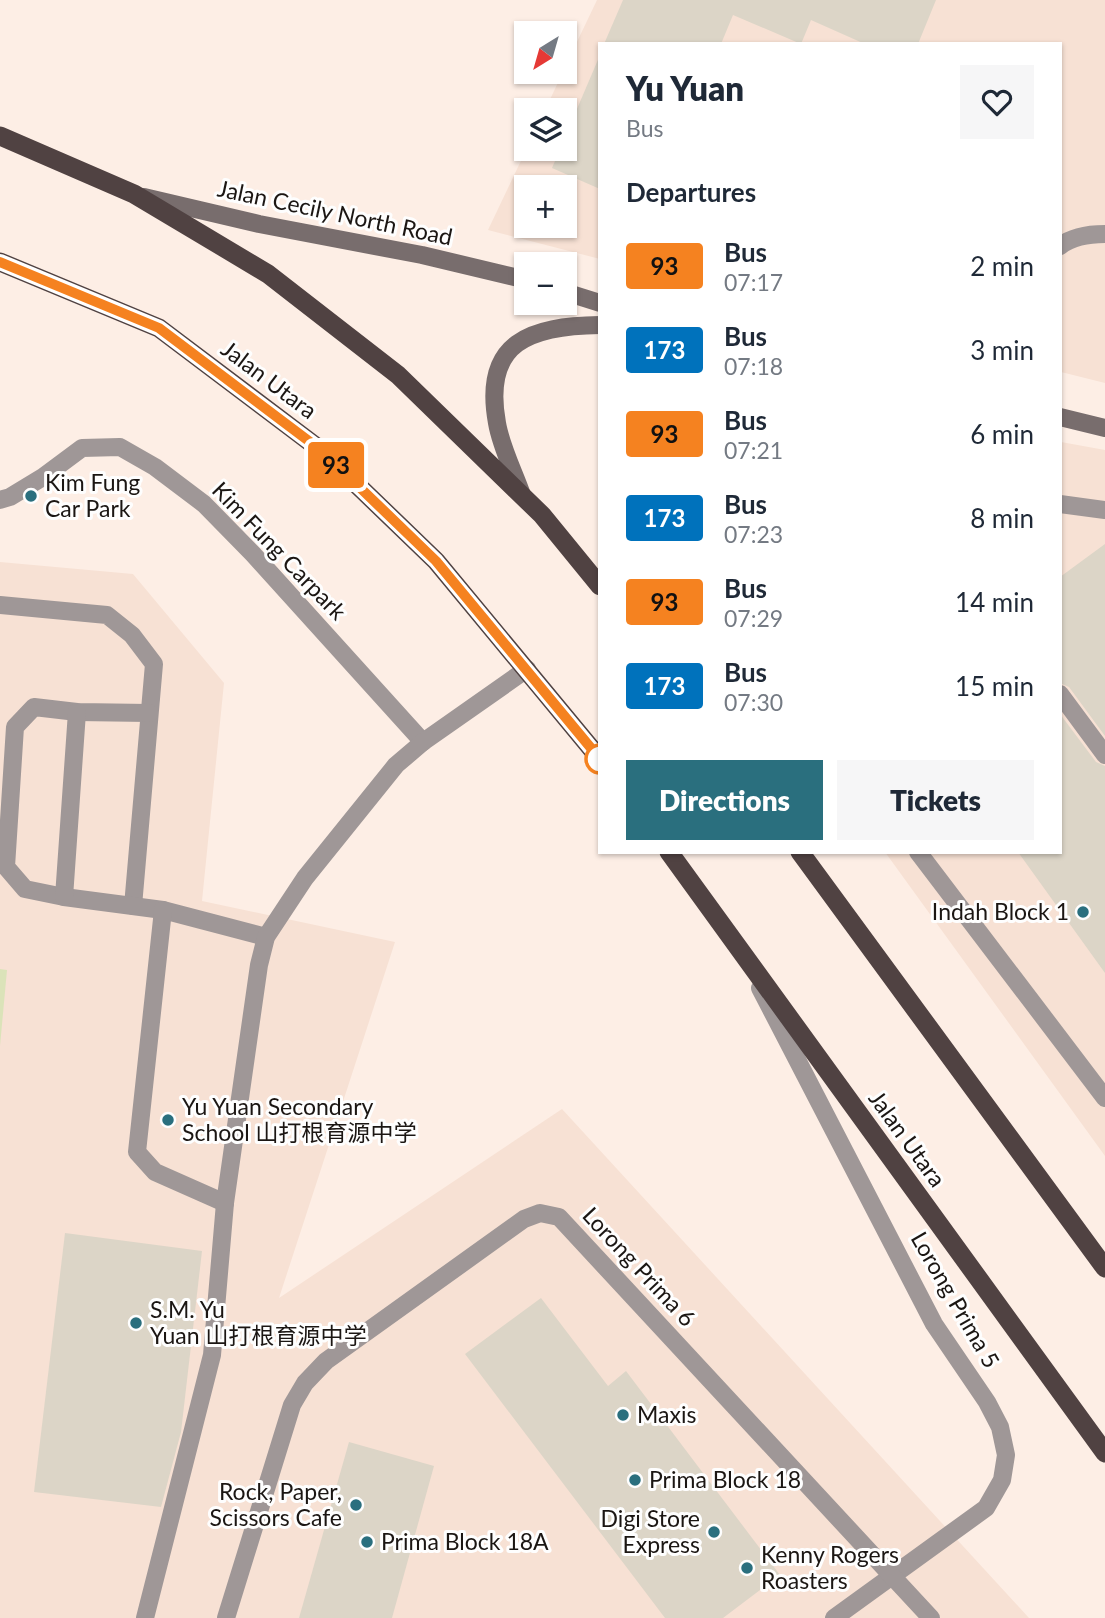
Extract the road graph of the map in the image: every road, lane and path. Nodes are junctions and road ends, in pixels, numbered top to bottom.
1 (0, 136) edge
2 (134, 194) junction
3 (1105, 234) edge
4 (1062, 244) edge
5 (0, 262) edge
6 (514, 277) edge
7 (577, 296) edge
8 (598, 302) edge
9 (598, 325) edge
10 (1062, 417) edge
11 (1105, 428) edge
12 (522, 495) junction
13 (0, 500) edge
14 (1062, 504) edge
15 (1105, 510) edge
16 (598, 584) edge
17 (0, 605) edge
18 (527, 669) junction
19 (1062, 697) edge
20 (77, 712) junction
21 (149, 713) junction
22 (423, 742) junction
23 (1105, 755) edge
24 (598, 757) edge
25 (670, 854) edge
26 (801, 854) edge
27 (920, 854) edge
28 (64, 897) junction
29 (133, 906) junction
30 (163, 910) junction
31 (266, 937) junction
32 (742, 954) junction
33 (1105, 1098) edge
34 (225, 1203) junction
35 (1105, 1268) edge
36 (1105, 1454) edge
37 (892, 1576) junction
38 (145, 1618) edge
39 (226, 1618) edge
40 (834, 1618) edge
41 (931, 1618) edge

1 - 2 highway
2 - 6 main road, Jalan Cecily North Road
2 - 12 highway
3 - 4 street
5 - 18 highway, Jalan Utara
7 - 8 main road
9 - 12 main road
10 - 11 main road
12 - 16 highway
13 - 22 street, Kim Fung Carpark
14 - 15 street
17 - 21 street
18 - 22 street
18 - 24 highway, Jalan Utara
19 - 23 street
20 - 21 street
20 - 28 street
20 - 28 street
21 - 29 street
22 - 31 street
25 - 32 highway, Jalan Utara
26 - 35 highway
27 - 33 street
28 - 29 street
29 - 30 street
30 - 31 street
30 - 34 street
31 - 34 street
32 - 36 highway, Jalan Utara
32 - 37 street, Lorong Prima 5
34 - 38 street
37 - 39 street, Lorong Prima 6
37 - 40 street, Lorong Prima 5
37 - 41 street, Lorong Prima 6

